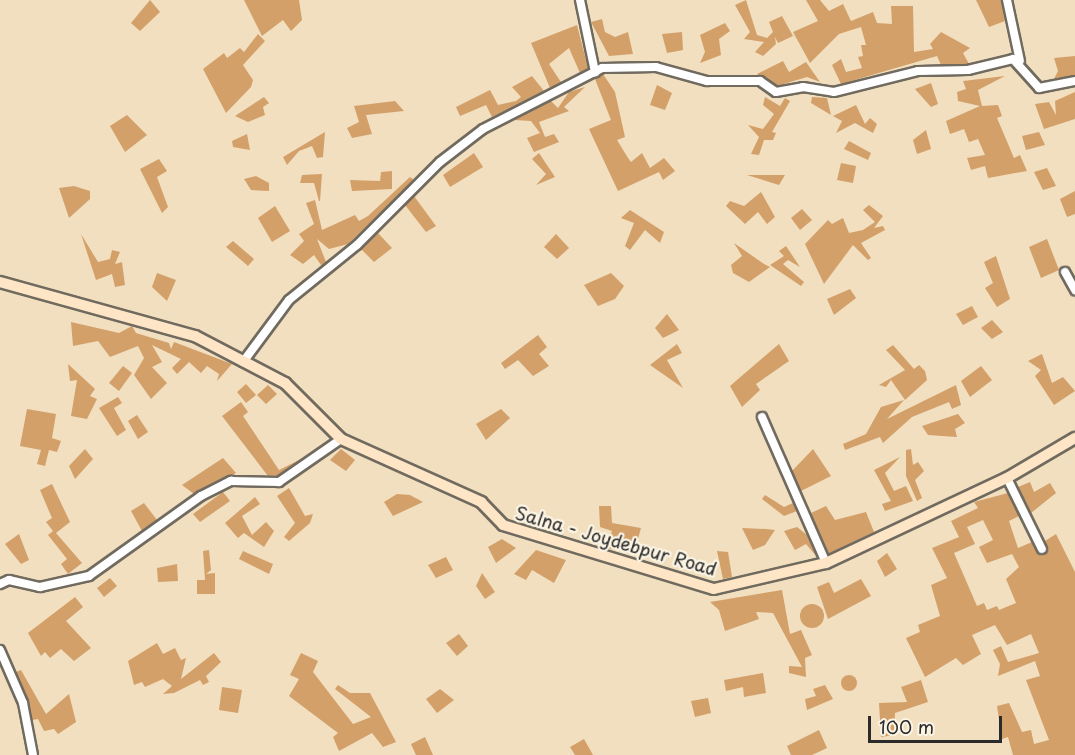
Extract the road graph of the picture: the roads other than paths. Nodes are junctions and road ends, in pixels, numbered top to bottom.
1 (580, 0) edge
2 (1007, 0) edge
3 (1020, 61) junction
4 (595, 72) junction
5 (1075, 81) edge
6 (1065, 272) dead end
7 (0, 282) edge
8 (1075, 290) edge
9 (243, 362) junction
10 (762, 417) dead end
11 (1075, 438) edge
12 (341, 439) junction
13 (1007, 478) junction
14 (1042, 549) dead end
15 (826, 562) junction
16 (0, 584) edge
17 (0, 650) edge
18 (33, 755) edge

1 - 4 street
2 - 3 street
3 - 4 street
3 - 5 street
4 - 9 street
6 - 8 street
7 - 9 main road, Salna - Joydebpur Road
9 - 12 main road, Salna - Joydebpur Road
10 - 15 street
11 - 13 main road, Salna - Joydebpur Road
12 - 15 main road, Salna - Joydebpur Road
12 - 16 street
13 - 14 street
13 - 15 main road, Salna - Joydebpur Road
17 - 18 street

